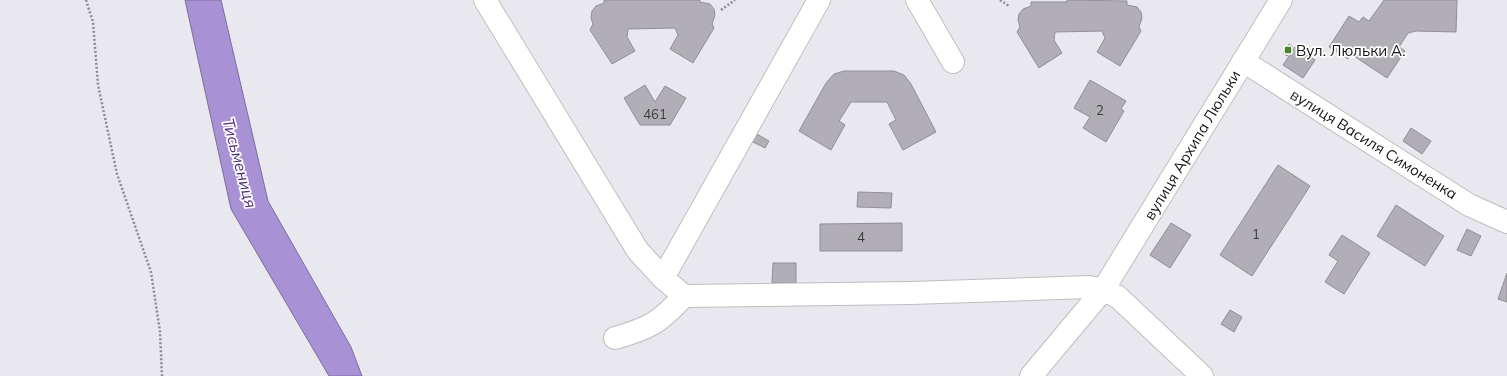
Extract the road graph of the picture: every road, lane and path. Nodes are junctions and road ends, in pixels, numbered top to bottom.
1 (86, 0) edge
2 (485, 0) edge
3 (735, 0) edge
4 (819, 0) edge
5 (917, 0) edge
6 (1000, 0) edge
7 (1281, 0) edge
8 (1009, 6) dead end
9 (721, 10) dead end
10 (1243, 61) junction
11 (953, 62) dead end
12 (1507, 222) edge
13 (663, 278) junction
14 (1103, 290) junction
15 (684, 296) junction
16 (615, 338) dead end
17 (162, 376) edge
18 (1031, 376) edge
19 (1202, 376) edge

1 - 17 path
2 - 13 street
3 - 9 path
4 - 13 street
5 - 11 street
6 - 8 path
7 - 10 street, вулиця Архипа Люльки
10 - 12 street, вулиця Василя Симоненка
10 - 14 street, вулиця Архипа Люльки
13 - 15 street
14 - 15 street
14 - 18 street, вулиця Архипа Люльки
14 - 19 street
15 - 16 street

